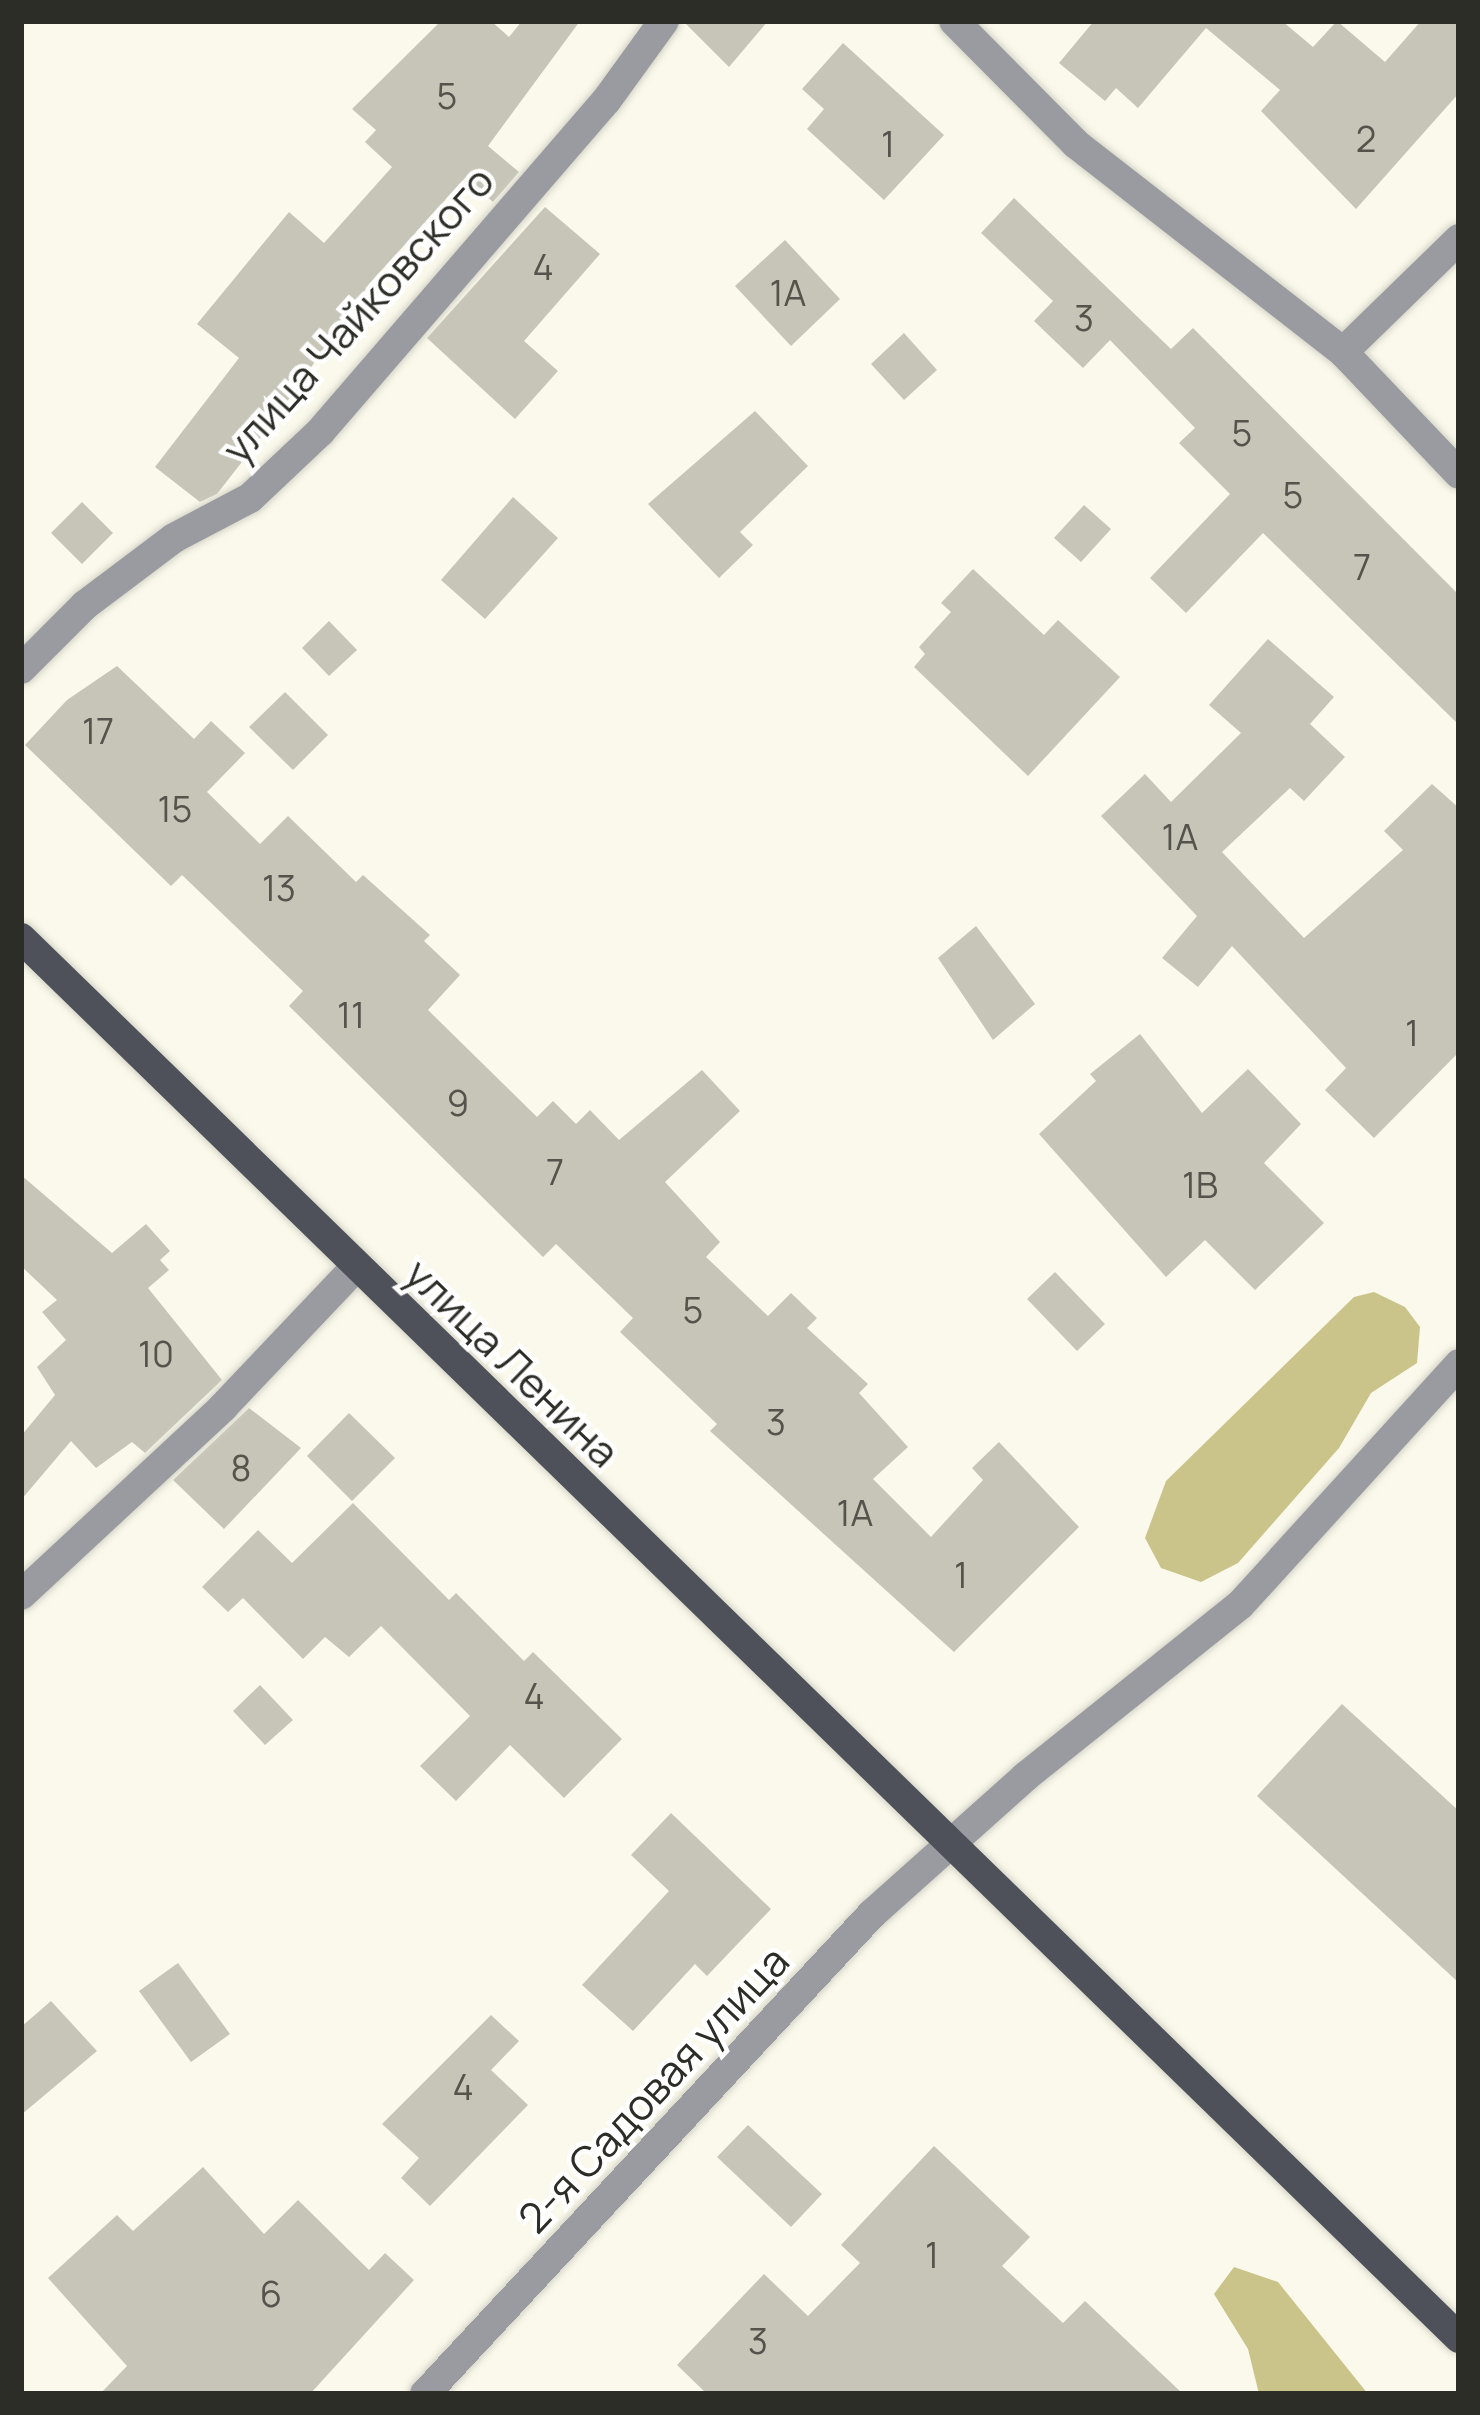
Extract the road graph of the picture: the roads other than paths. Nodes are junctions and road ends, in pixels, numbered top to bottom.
1 (664, 21) edge
2 (954, 21) edge
3 (1459, 238) edge
4 (1343, 352) junction
5 (1459, 474) edge
6 (21, 669) edge
7 (21, 938) edge
8 (356, 1267) junction
9 (1459, 1364) edge
10 (21, 1595) edge
11 (947, 1844) junction
12 (1459, 2338) edge
13 (425, 2394) edge

1 - 6 street, улица Чайковского
2 - 4 street
3 - 4 street
4 - 5 street
7 - 8 main road, улица Ленина
8 - 10 street
8 - 11 main road, улица Ленина
9 - 11 street, 2-я Садовая улица
11 - 12 main road, улица Ленина
11 - 13 street, 2-я Садовая улица

